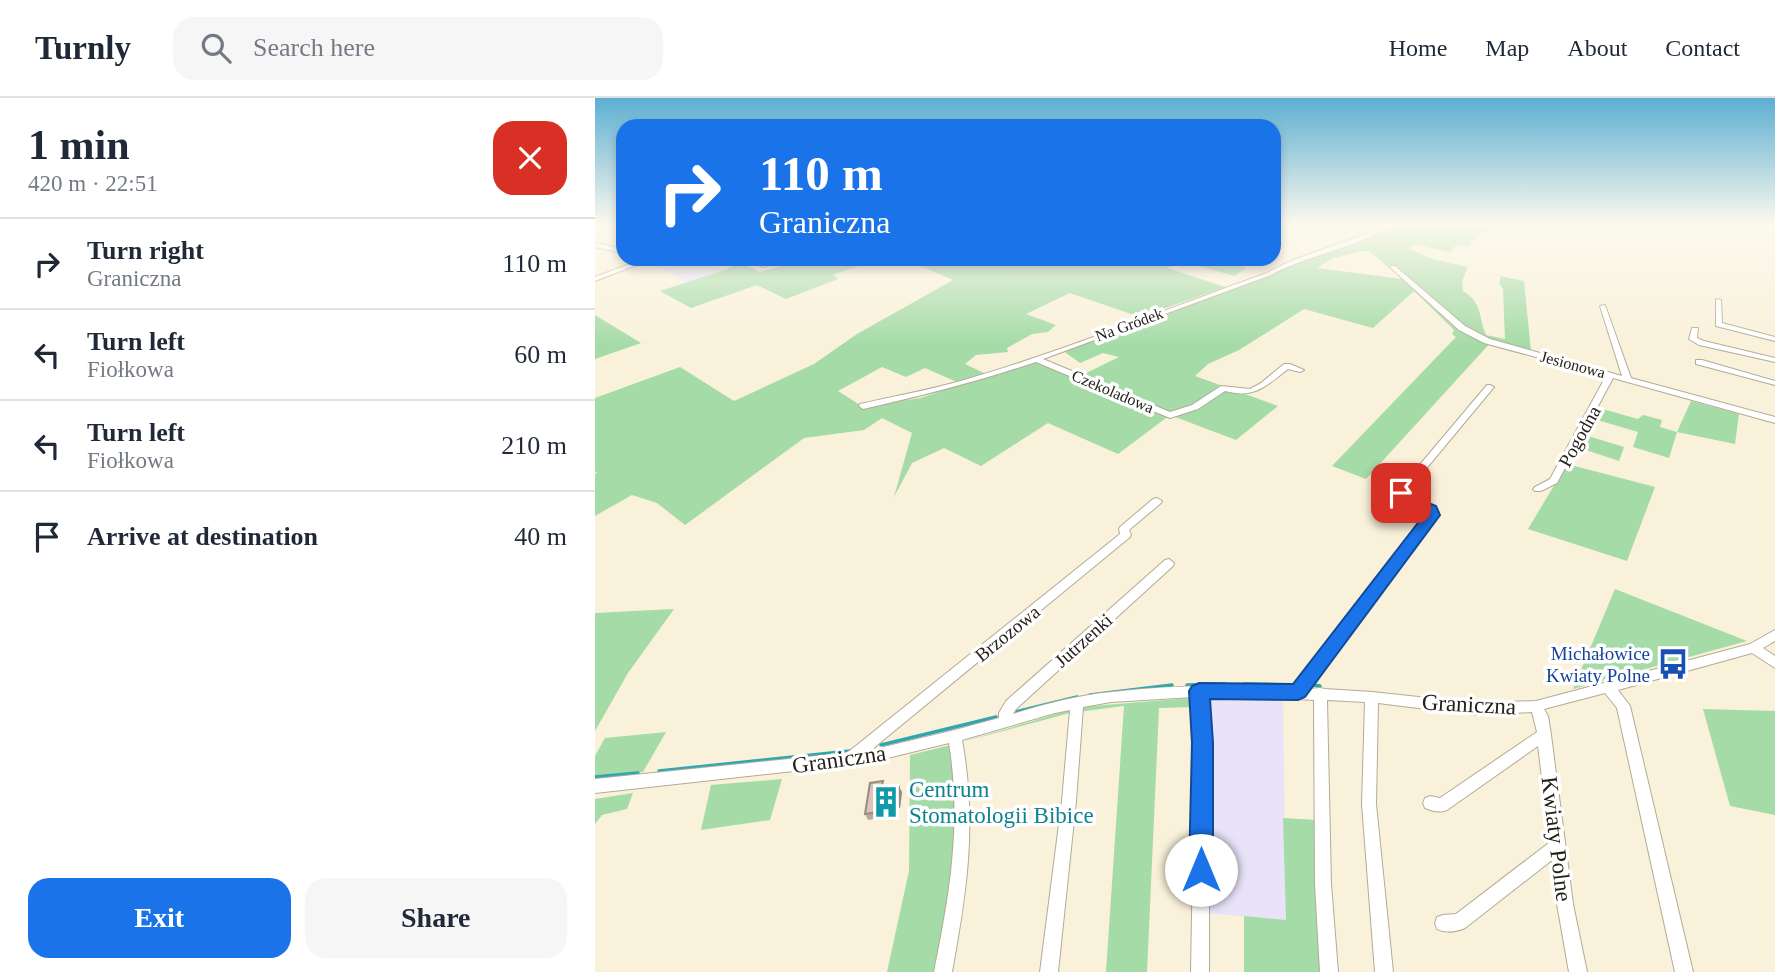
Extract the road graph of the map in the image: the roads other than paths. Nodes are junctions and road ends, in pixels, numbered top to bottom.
1 (1287, 265) edge
2 (630, 266) edge
3 (1393, 267) dead end
4 (595, 279) edge
5 (1718, 300) dead end
6 (1603, 306) dead end
7 (1695, 330) dead end
8 (1775, 339) edge
9 (1036, 359) junction
10 (1775, 360) edge
11 (1699, 362) dead end
12 (1300, 370) dead end
13 (1611, 375) junction
14 (1627, 379) junction
15 (1775, 383) edge
16 (1490, 387) dead end
17 (863, 407) dead end
18 (1775, 420) edge
19 (1538, 489) dead end
20 (1157, 501) dead end
21 (1169, 563) dead end
22 (1775, 635) edge
23 (1754, 648) junction
24 (1775, 663) edge
25 (1608, 687) junction
26 (1199, 691) junction
27 (1298, 692) junction
28 (1320, 693) junction
29 (1372, 696) junction
30 (1077, 703) junction
31 (1536, 706) junction
32 (1005, 722) junction
33 (1544, 735) junction
34 (955, 736) junction
35 (848, 760) junction
36 (595, 786) edge
37 (1430, 803) dead end
38 (1558, 845) junction
39 (1443, 923) dead end
40 (943, 972) edge
41 (1049, 972) edge
42 (1200, 972) edge
43 (1329, 972) edge
44 (1384, 972) edge
45 (1579, 972) edge
46 (1683, 972) edge

1 - 9 street, Na Gródek
2 - 4 street
3 - 13 street, Jesionowa
5 - 8 street
6 - 14 street
7 - 10 street
9 - 12 street, Czekoladowa
9 - 17 street, Na Gródek
11 - 15 street
13 - 14 street, Jesionowa
13 - 19 street, Pogodna
14 - 18 street, Jesionowa
16 - 27 street
20 - 35 street, Brzozowa
21 - 32 street, Jutrzenki
22 - 23 street, Graniczna
23 - 24 street
23 - 25 street, Graniczna
25 - 31 street, Graniczna
25 - 46 street
26 - 27 street, Graniczna
26 - 30 street, Graniczna
26 - 42 street
27 - 28 street, Graniczna
28 - 29 street, Graniczna
28 - 43 street
29 - 31 street, Graniczna
29 - 44 street
30 - 32 street, Graniczna
30 - 41 street
31 - 33 street, Kwiaty Polne
32 - 34 street, Graniczna
33 - 37 street
33 - 38 street, Kwiaty Polne
34 - 35 street, Graniczna
34 - 40 street
35 - 36 street, Graniczna
38 - 39 street
38 - 45 street, Kwiaty Polne

